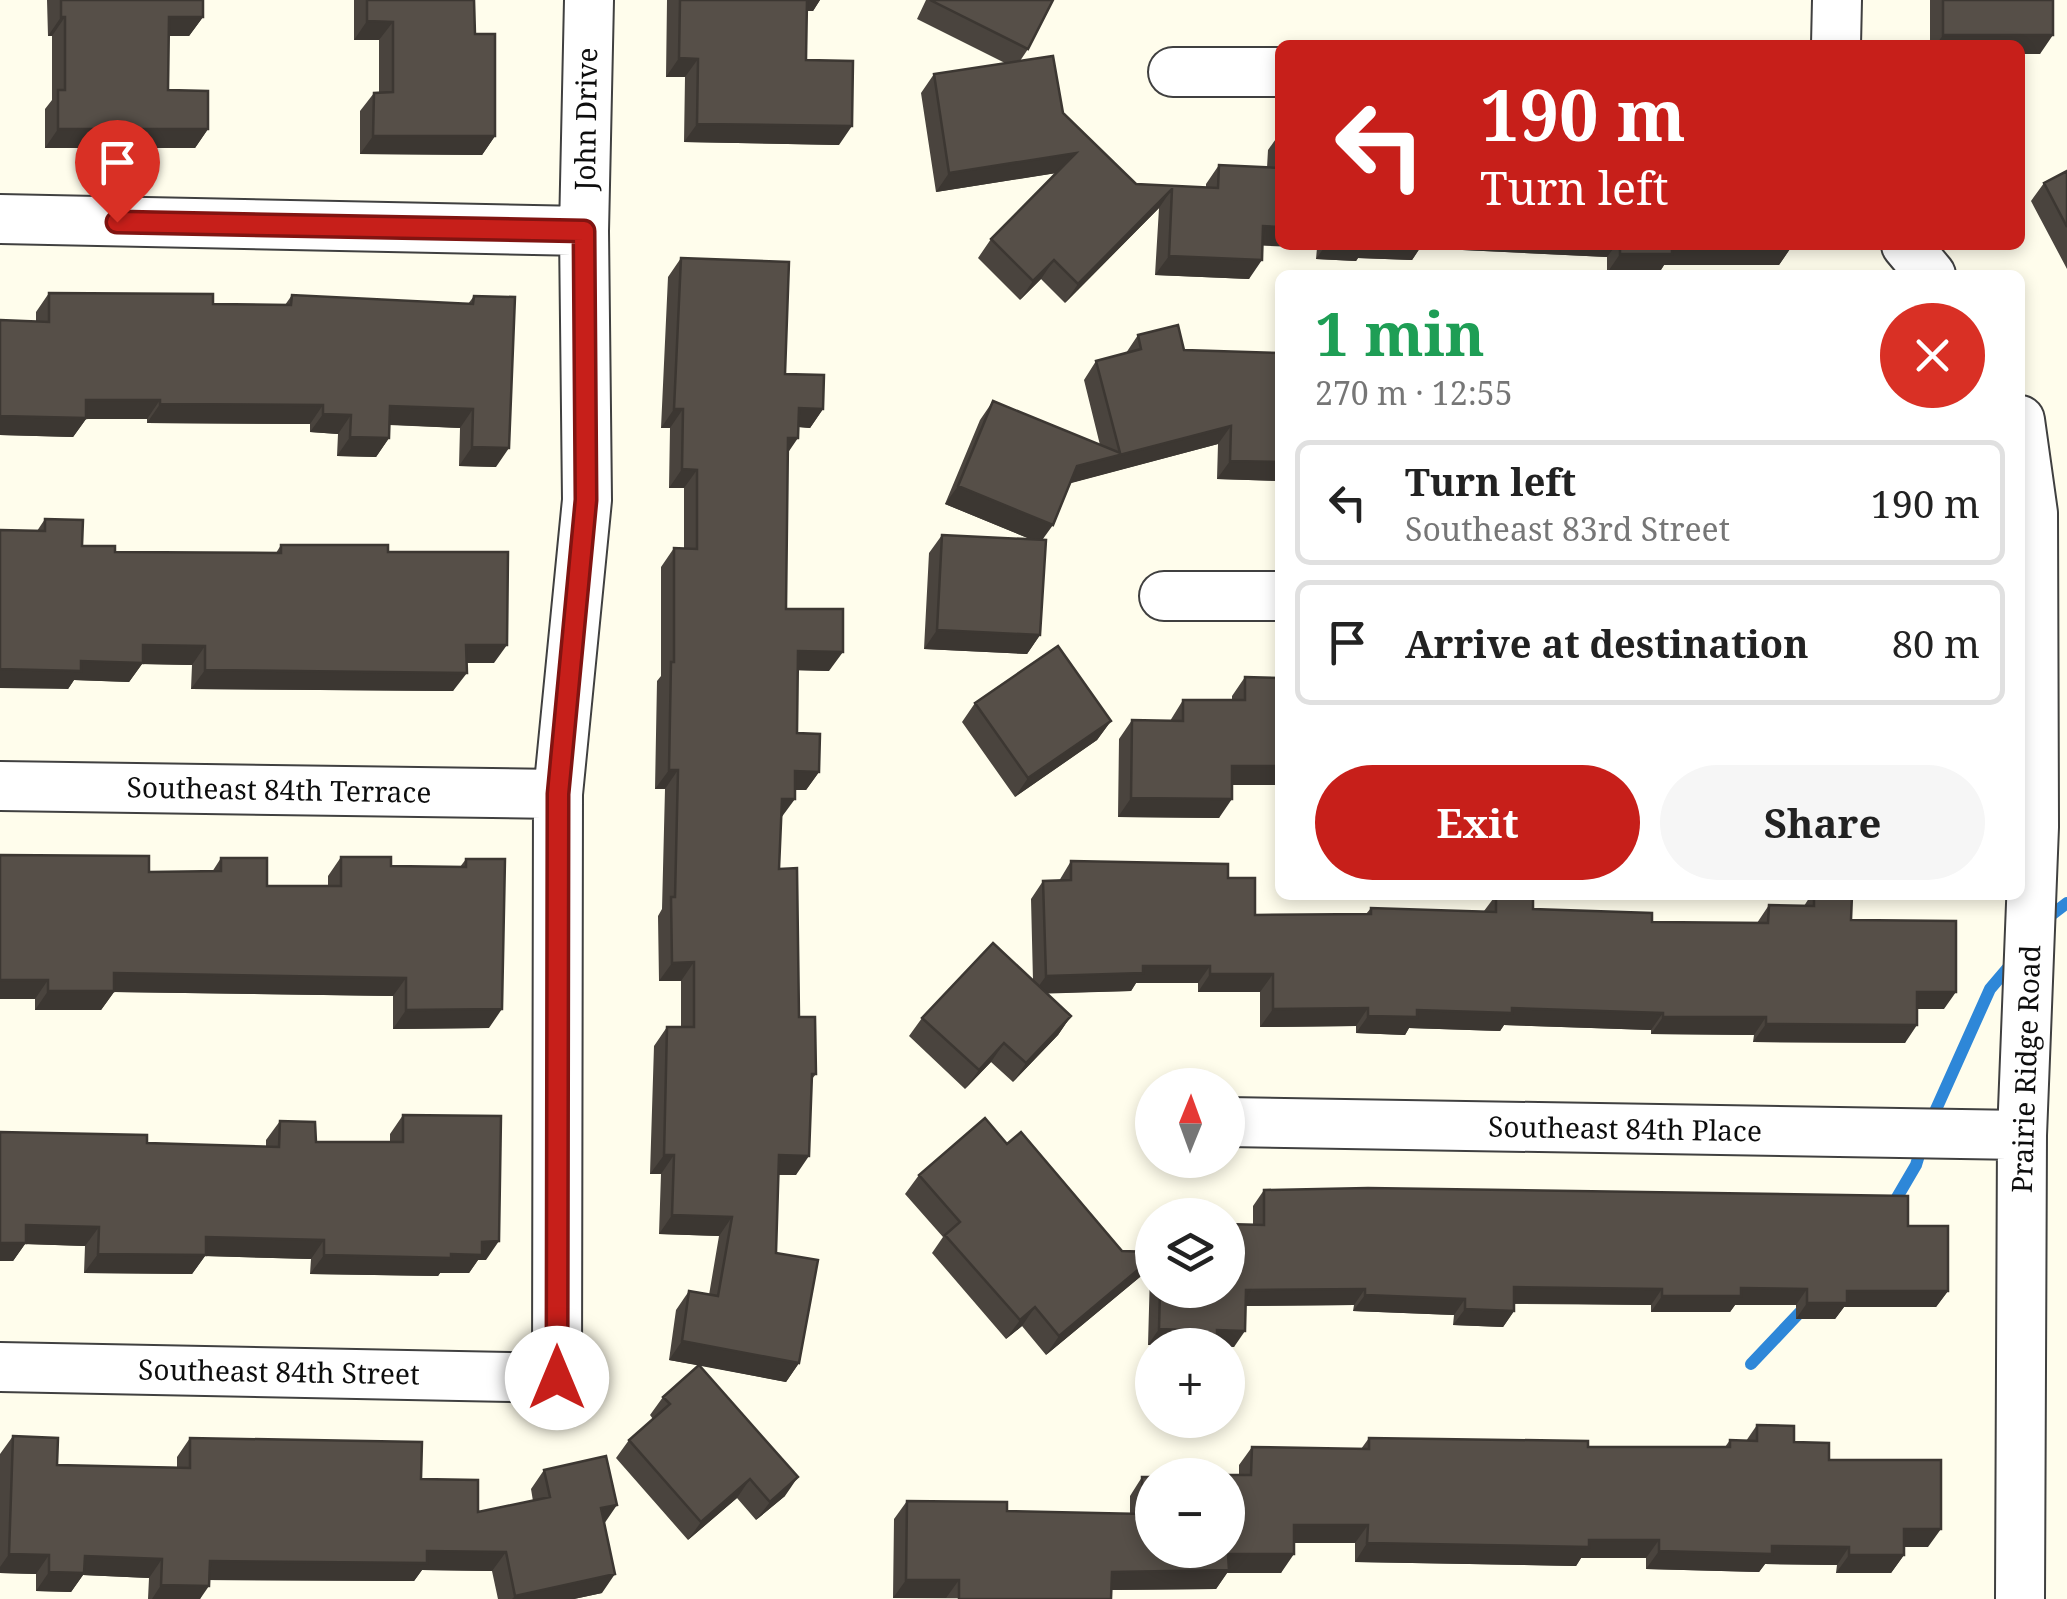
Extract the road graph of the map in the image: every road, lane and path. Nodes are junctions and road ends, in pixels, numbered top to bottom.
1 (589, 0) edge
2 (1836, 0) edge
3 (1836, 40) edge
4 (1173, 72) dead end
5 (1275, 72) edge
6 (0, 220) edge
7 (584, 231) junction
8 (1910, 250) edge
9 (1927, 270) edge
10 (2025, 456) edge
11 (1164, 596) dead end
12 (1275, 596) edge
13 (2026, 609) edge
14 (0, 786) edge
15 (558, 794) junction
16 (1245, 1122) edge
17 (2022, 1135) junction
18 (0, 1367) edge
19 (557, 1378) joint
20 (2020, 1599) edge

1 - 7 street, John Drive
2 - 3 street
4 - 5 street
6 - 7 street
7 - 15 street, John Drive
8 - 9 street
10 - 13 street, Prairie Ridge Road
11 - 12 street
13 - 17 street, Prairie Ridge Road
14 - 15 street, Southeast 84th Terrace
15 - 19 street, John Drive
16 - 17 street, Southeast 84th Place
17 - 20 street, Prairie Ridge Road
18 - 19 street, Southeast 84th Street

